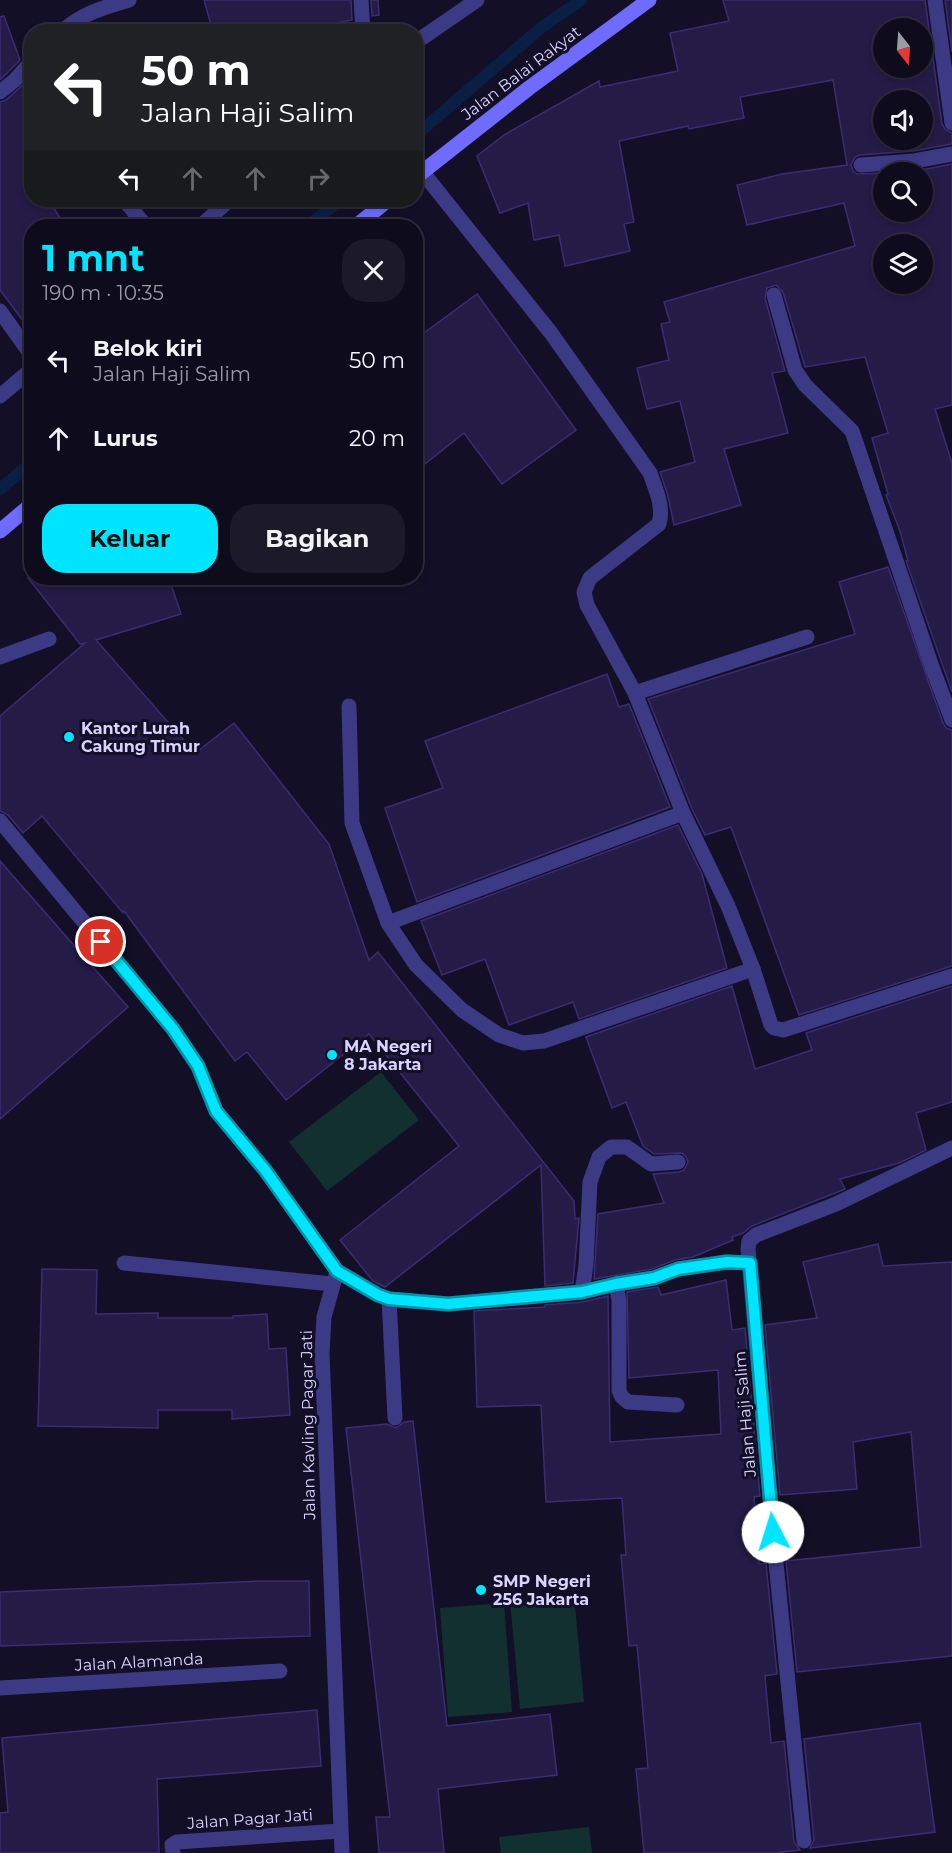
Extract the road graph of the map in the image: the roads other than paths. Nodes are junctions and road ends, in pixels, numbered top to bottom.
1 (129, 0) edge
2 (361, 0) edge
3 (477, 0) edge
4 (935, 0) edge
5 (642, 2) edge
6 (70, 24) edge
7 (362, 24) edge
8 (423, 37) edge
9 (24, 74) edge
10 (0, 92) edge
11 (952, 123) edge
12 (952, 154) edge
13 (861, 165) dead end
14 (423, 167) edge
15 (423, 178) edge
16 (130, 207) edge
17 (221, 207) edge
18 (379, 207) edge
19 (140, 219) edge
20 (209, 219) edge
21 (365, 219) edge
22 (774, 295) dead end
23 (0, 311) edge
24 (24, 345) edge
25 (24, 376) edge
26 (0, 396) edge
27 (24, 511) edge
28 (0, 531) edge
29 (807, 637) dead end
30 (49, 639) dead end
31 (0, 657) edge
32 (635, 693) junction
33 (349, 706) dead end
34 (952, 720) edge
35 (683, 813) junction
36 (0, 821) edge
37 (388, 923) junction
38 (753, 969) junction
39 (952, 976) edge
40 (952, 1148) edge
41 (678, 1162) dead end
42 (124, 1263) dead end
43 (750, 1263) junction
44 (334, 1278) junction
45 (616, 1284) junction
46 (582, 1292) junction
47 (389, 1299) junction
48 (677, 1405) dead end
49 (395, 1418) dead end
50 (280, 1671) dead end
51 (0, 1688) edge
52 (340, 1831) junction
53 (804, 1841) dead end
54 (173, 1853) edge
55 (342, 1853) edge

1 - 6 street
2 - 7 street
3 - 8 street
4 - 11 street
5 - 14 street, Jalan Balai Rakyat
9 - 10 street
12 - 13 street
15 - 32 street
16 - 19 street
17 - 20 street
18 - 21 street
22 - 34 street
23 - 24 street
25 - 26 street
27 - 28 street
29 - 32 street
30 - 31 street
32 - 35 street
33 - 37 street
35 - 37 street
35 - 38 street
36 - 44 street
37 - 38 street
38 - 39 street
40 - 43 street, Jalan Haji Salim
41 - 46 street
42 - 44 street
43 - 45 street
43 - 53 street, Jalan Haji Salim
44 - 47 street
44 - 52 street, Jalan Kavling Pagar Jati
45 - 46 street
45 - 48 street
46 - 47 street
47 - 49 street
50 - 51 street, Jalan Alamanda
52 - 54 street, Jalan Pagar Jati
52 - 55 street, Jalan Kavling Pagar Jati

